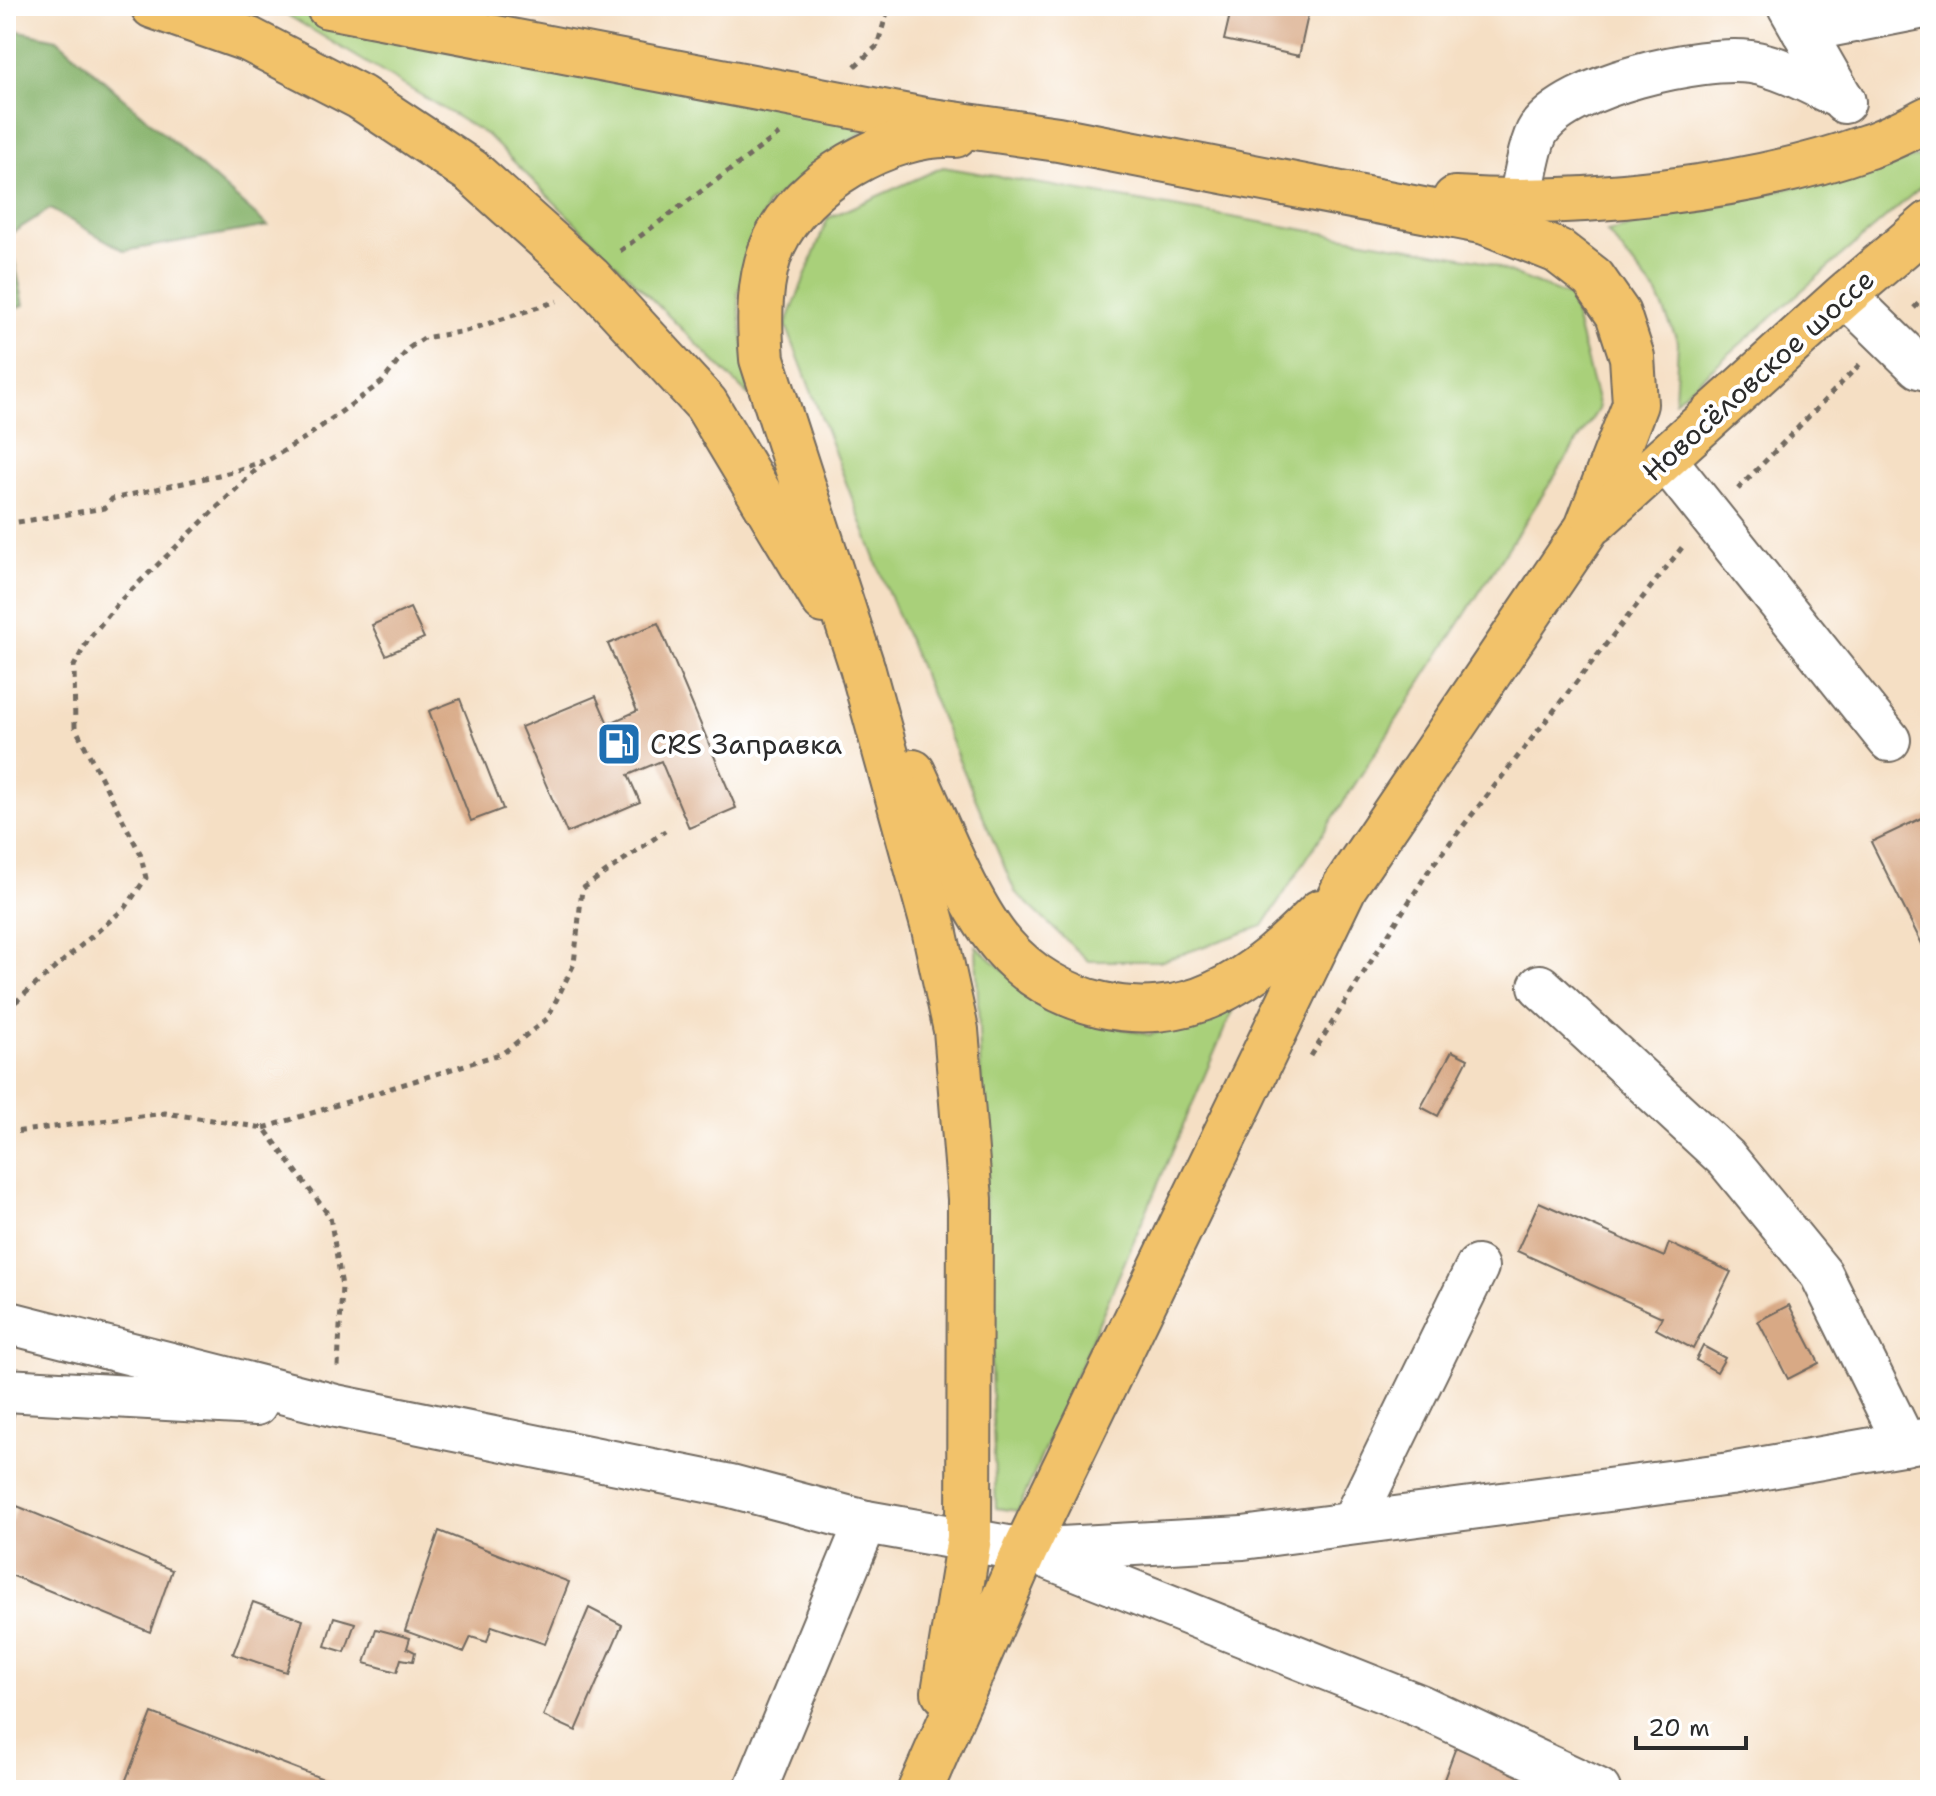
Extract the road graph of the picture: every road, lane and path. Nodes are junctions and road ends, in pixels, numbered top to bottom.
1 (153, 6) edge
2 (328, 6) edge
3 (889, 6) edge
4 (1930, 6) edge
5 (1796, 18) edge
6 (819, 99) junction
7 (1843, 99) junction
8 (1930, 118) edge
9 (1058, 139) junction
10 (1869, 146) junction
11 (1333, 191) junction
12 (1520, 200) junction
13 (1930, 223) edge
14 (1930, 292) edge
15 (1845, 295) junction
16 (1886, 337) junction
17 (1930, 370) edge
18 (308, 436) dead end
19 (275, 456) junction
20 (1664, 458) junction
21 (1713, 515) junction
22 (6, 524) edge
23 (1587, 528) junction
24 (862, 667) junction
25 (1889, 740) dead end
26 (665, 831) dead end
27 (1345, 886) junction
28 (1540, 986) dead end
29 (6, 1010) edge
30 (1303, 1070) dead end
31 (264, 1128) junction
32 (6, 1133) edge
33 (1477, 1267) dead end
34 (6, 1322) edge
35 (6, 1390) edge
36 (336, 1406) junction
37 (1917, 1441) edge
38 (866, 1522) junction
39 (1352, 1523) junction
40 (969, 1538) junction
41 (1025, 1550) junction
42 (927, 1772) edge
43 (755, 1790) edge
44 (1599, 1790) edge

1 - 24 main road
2 - 6 main road
3 - 6 path
4 - 5 lane
5 - 7 lane
6 - 9 main road
7 - 10 lane
7 - 12 lane
8 - 10 main road
9 - 11 main road
9 - 24 main road
10 - 12 main road
11 - 12 main road
11 - 23 main road
13 - 15 main road, Новосёловское шоссе
14 - 16 path
15 - 16 lane
15 - 20 main road, Новосёловское шоссе
16 - 17 lane
16 - 21 path
18 - 19 path
19 - 22 path
19 - 29 path
20 - 21 lane
20 - 23 main road, Новосёловское шоссе
21 - 25 lane
21 - 30 path
23 - 27 main road
24 - 27 main road
24 - 40 main road
26 - 31 path
27 - 41 main road
28 - 37 lane
31 - 32 path
31 - 36 path
33 - 39 lane
34 - 36 lane
35 - 36 lane
36 - 38 lane
37 - 39 lane
38 - 40 lane
38 - 43 lane
39 - 41 lane
40 - 41 lane
40 - 42 main road
41 - 42 main road
41 - 44 lane

